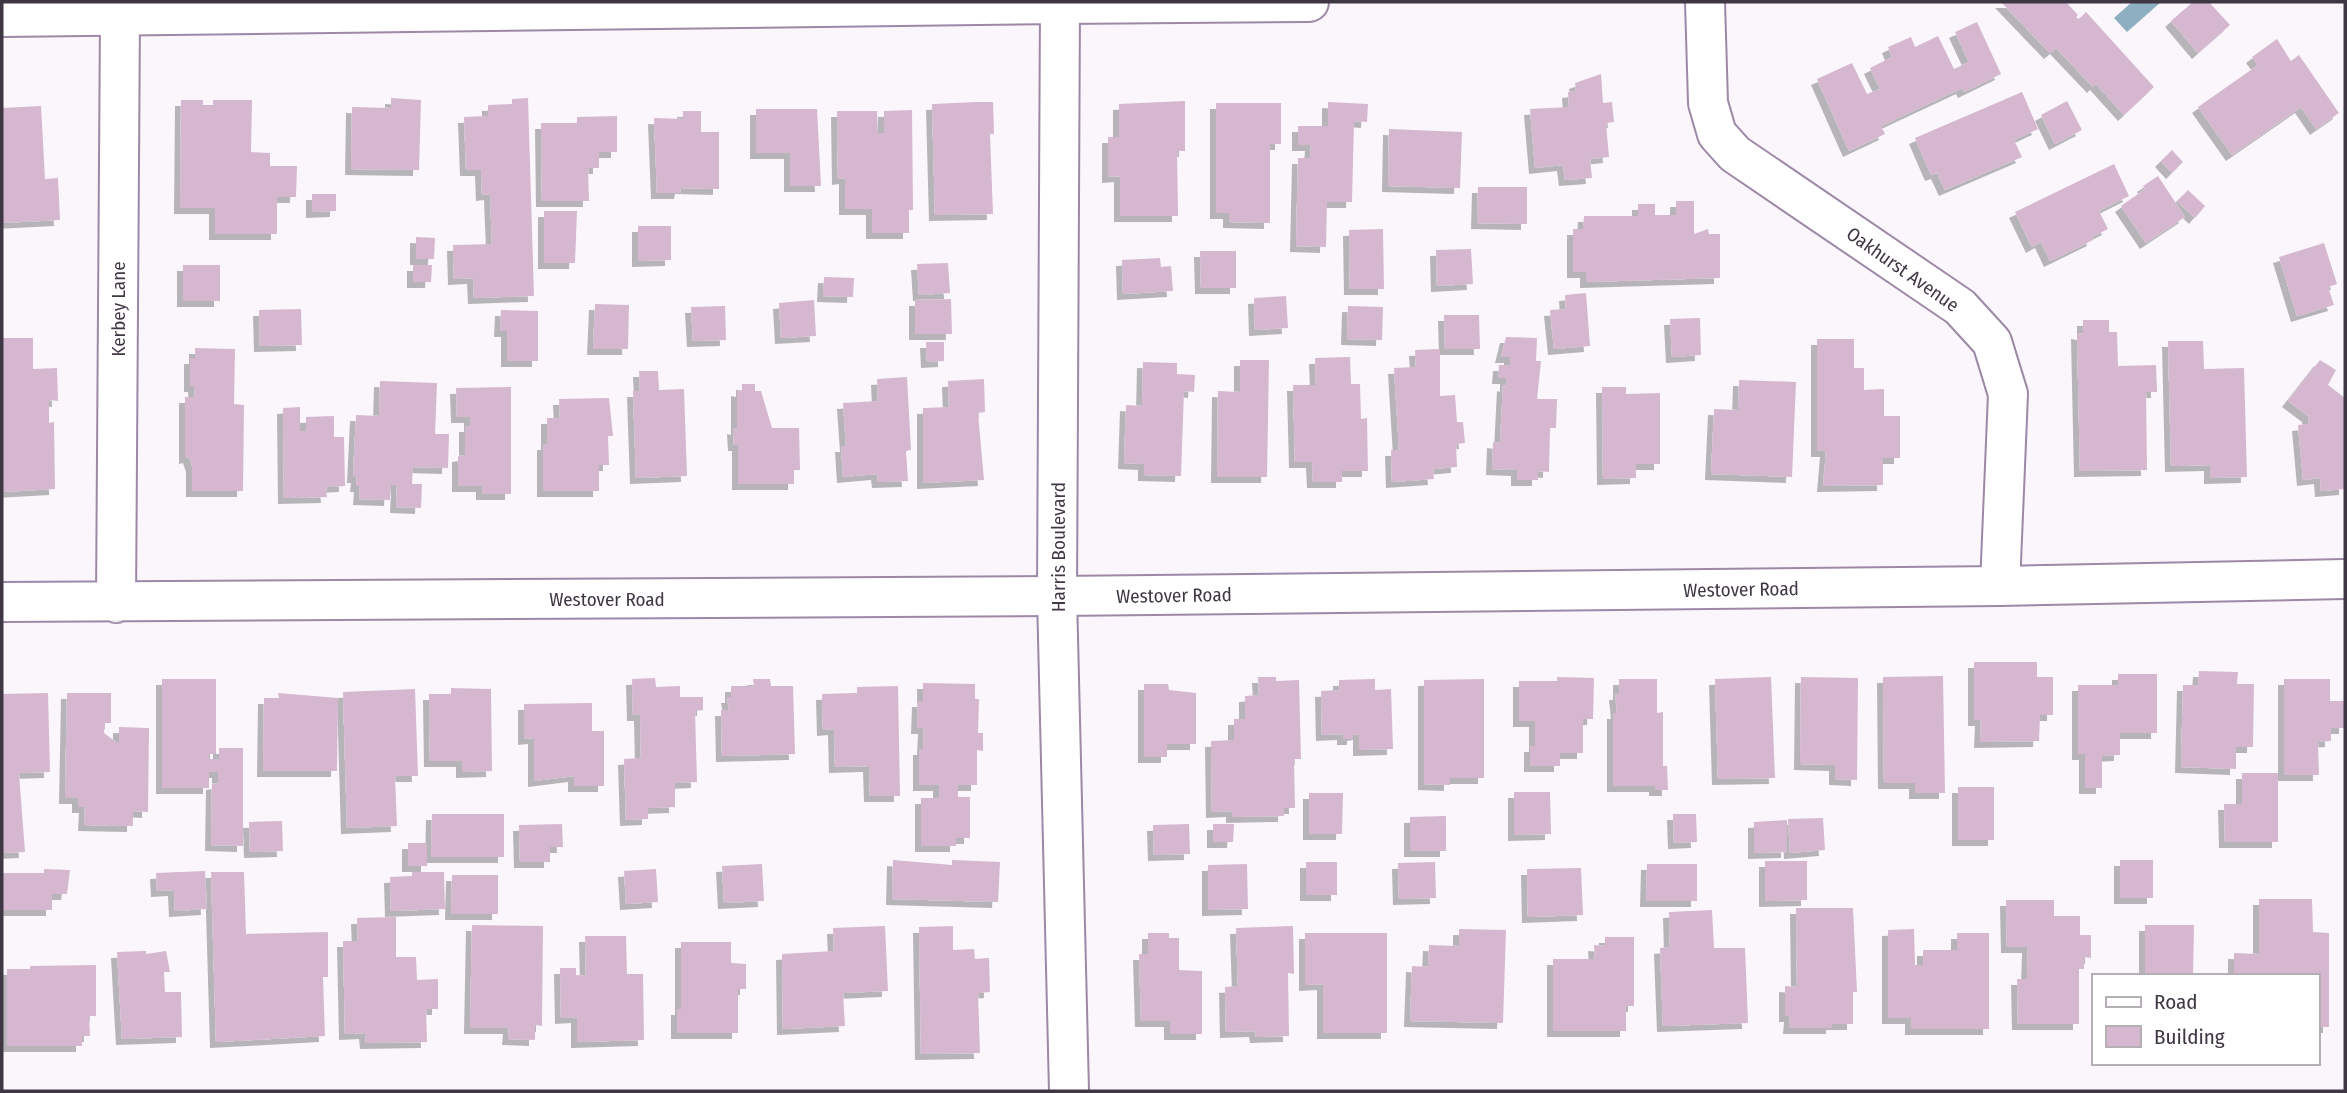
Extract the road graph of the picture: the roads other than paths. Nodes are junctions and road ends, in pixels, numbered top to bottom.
1 (1309, 2) edge
2 (1705, 2) edge
3 (1060, 3) edge
4 (120, 16) junction
5 (2, 17) edge
6 (2345, 579) edge
7 (2000, 586) junction
8 (1057, 596) junction
9 (2, 603) edge
10 (116, 603) junction
11 (1069, 1091) edge

1 - 3 street
2 - 7 street, Oakhurst Avenue
3 - 4 street
3 - 8 street, Harris Boulevard
4 - 5 street
4 - 10 street, Kerbey Lane
6 - 7 street, Westover Road
7 - 8 street, Westover Road
8 - 10 street, Westover Road
8 - 11 street, Harris Boulevard
9 - 10 street, Westover Road

